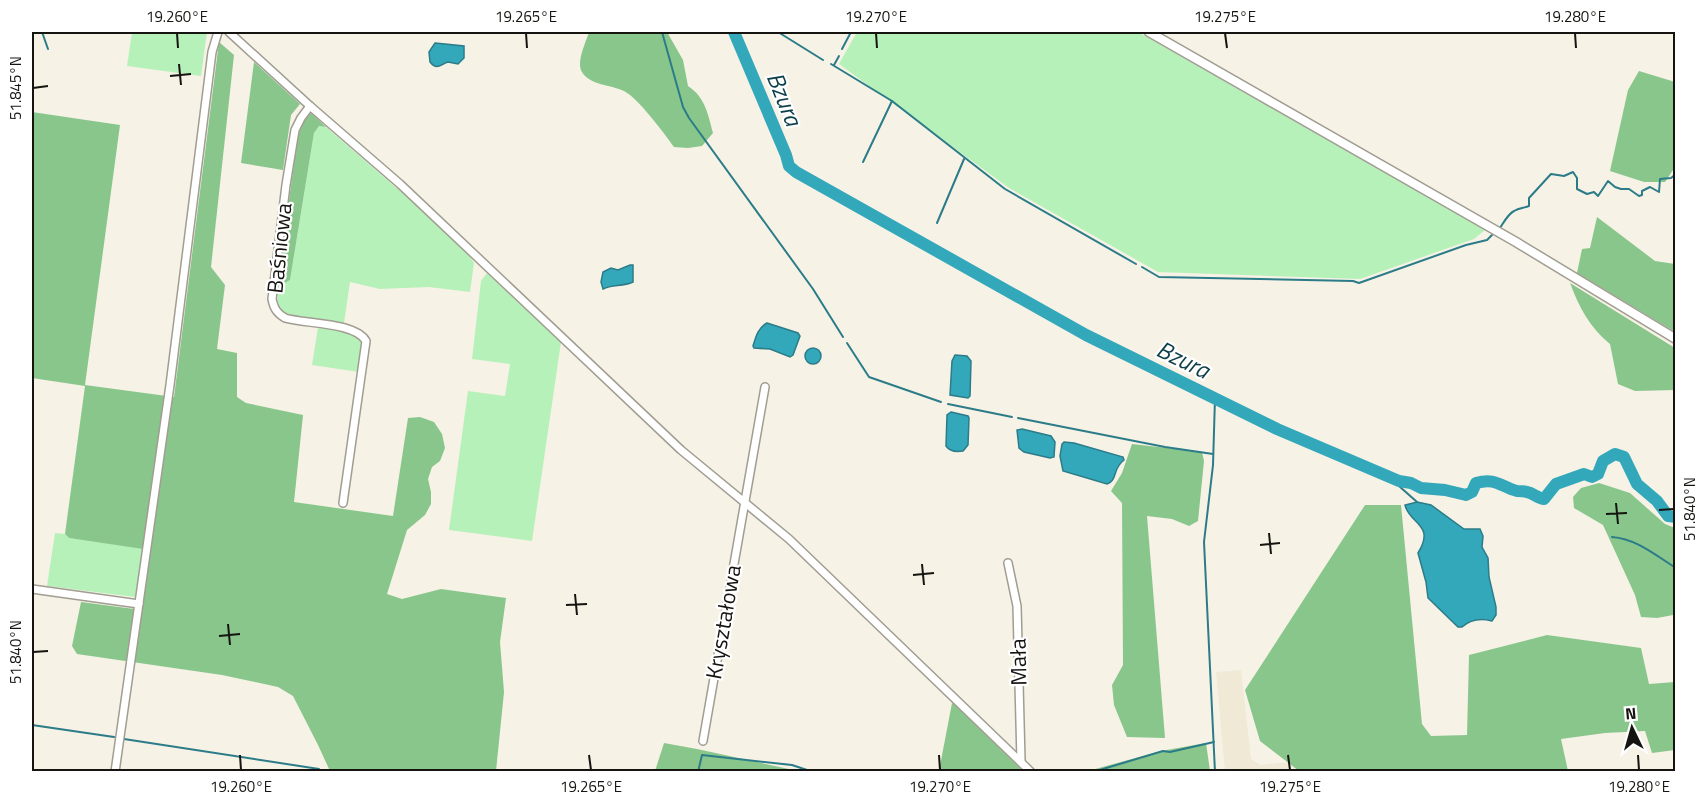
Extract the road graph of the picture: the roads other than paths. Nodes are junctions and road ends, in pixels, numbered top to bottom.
1 (218, 32) edge
2 (229, 32) edge
3 (1149, 32) edge
4 (310, 106) junction
5 (1676, 339) edge
6 (765, 387) dead end
7 (744, 502) junction
8 (343, 503) dead end
9 (1008, 564) dead end
10 (32, 589) edge
11 (139, 604) junction
12 (702, 741) dead end
13 (1021, 761) junction
14 (115, 771) edge
15 (1031, 771) edge

1 - 11 street
2 - 4 street
3 - 5 street
4 - 7 street
4 - 8 street, Baśniowa
6 - 7 street, Kryształowa
7 - 12 street, Kryształowa
7 - 13 street
9 - 13 street, Mała
10 - 11 street
11 - 14 street
13 - 15 street

